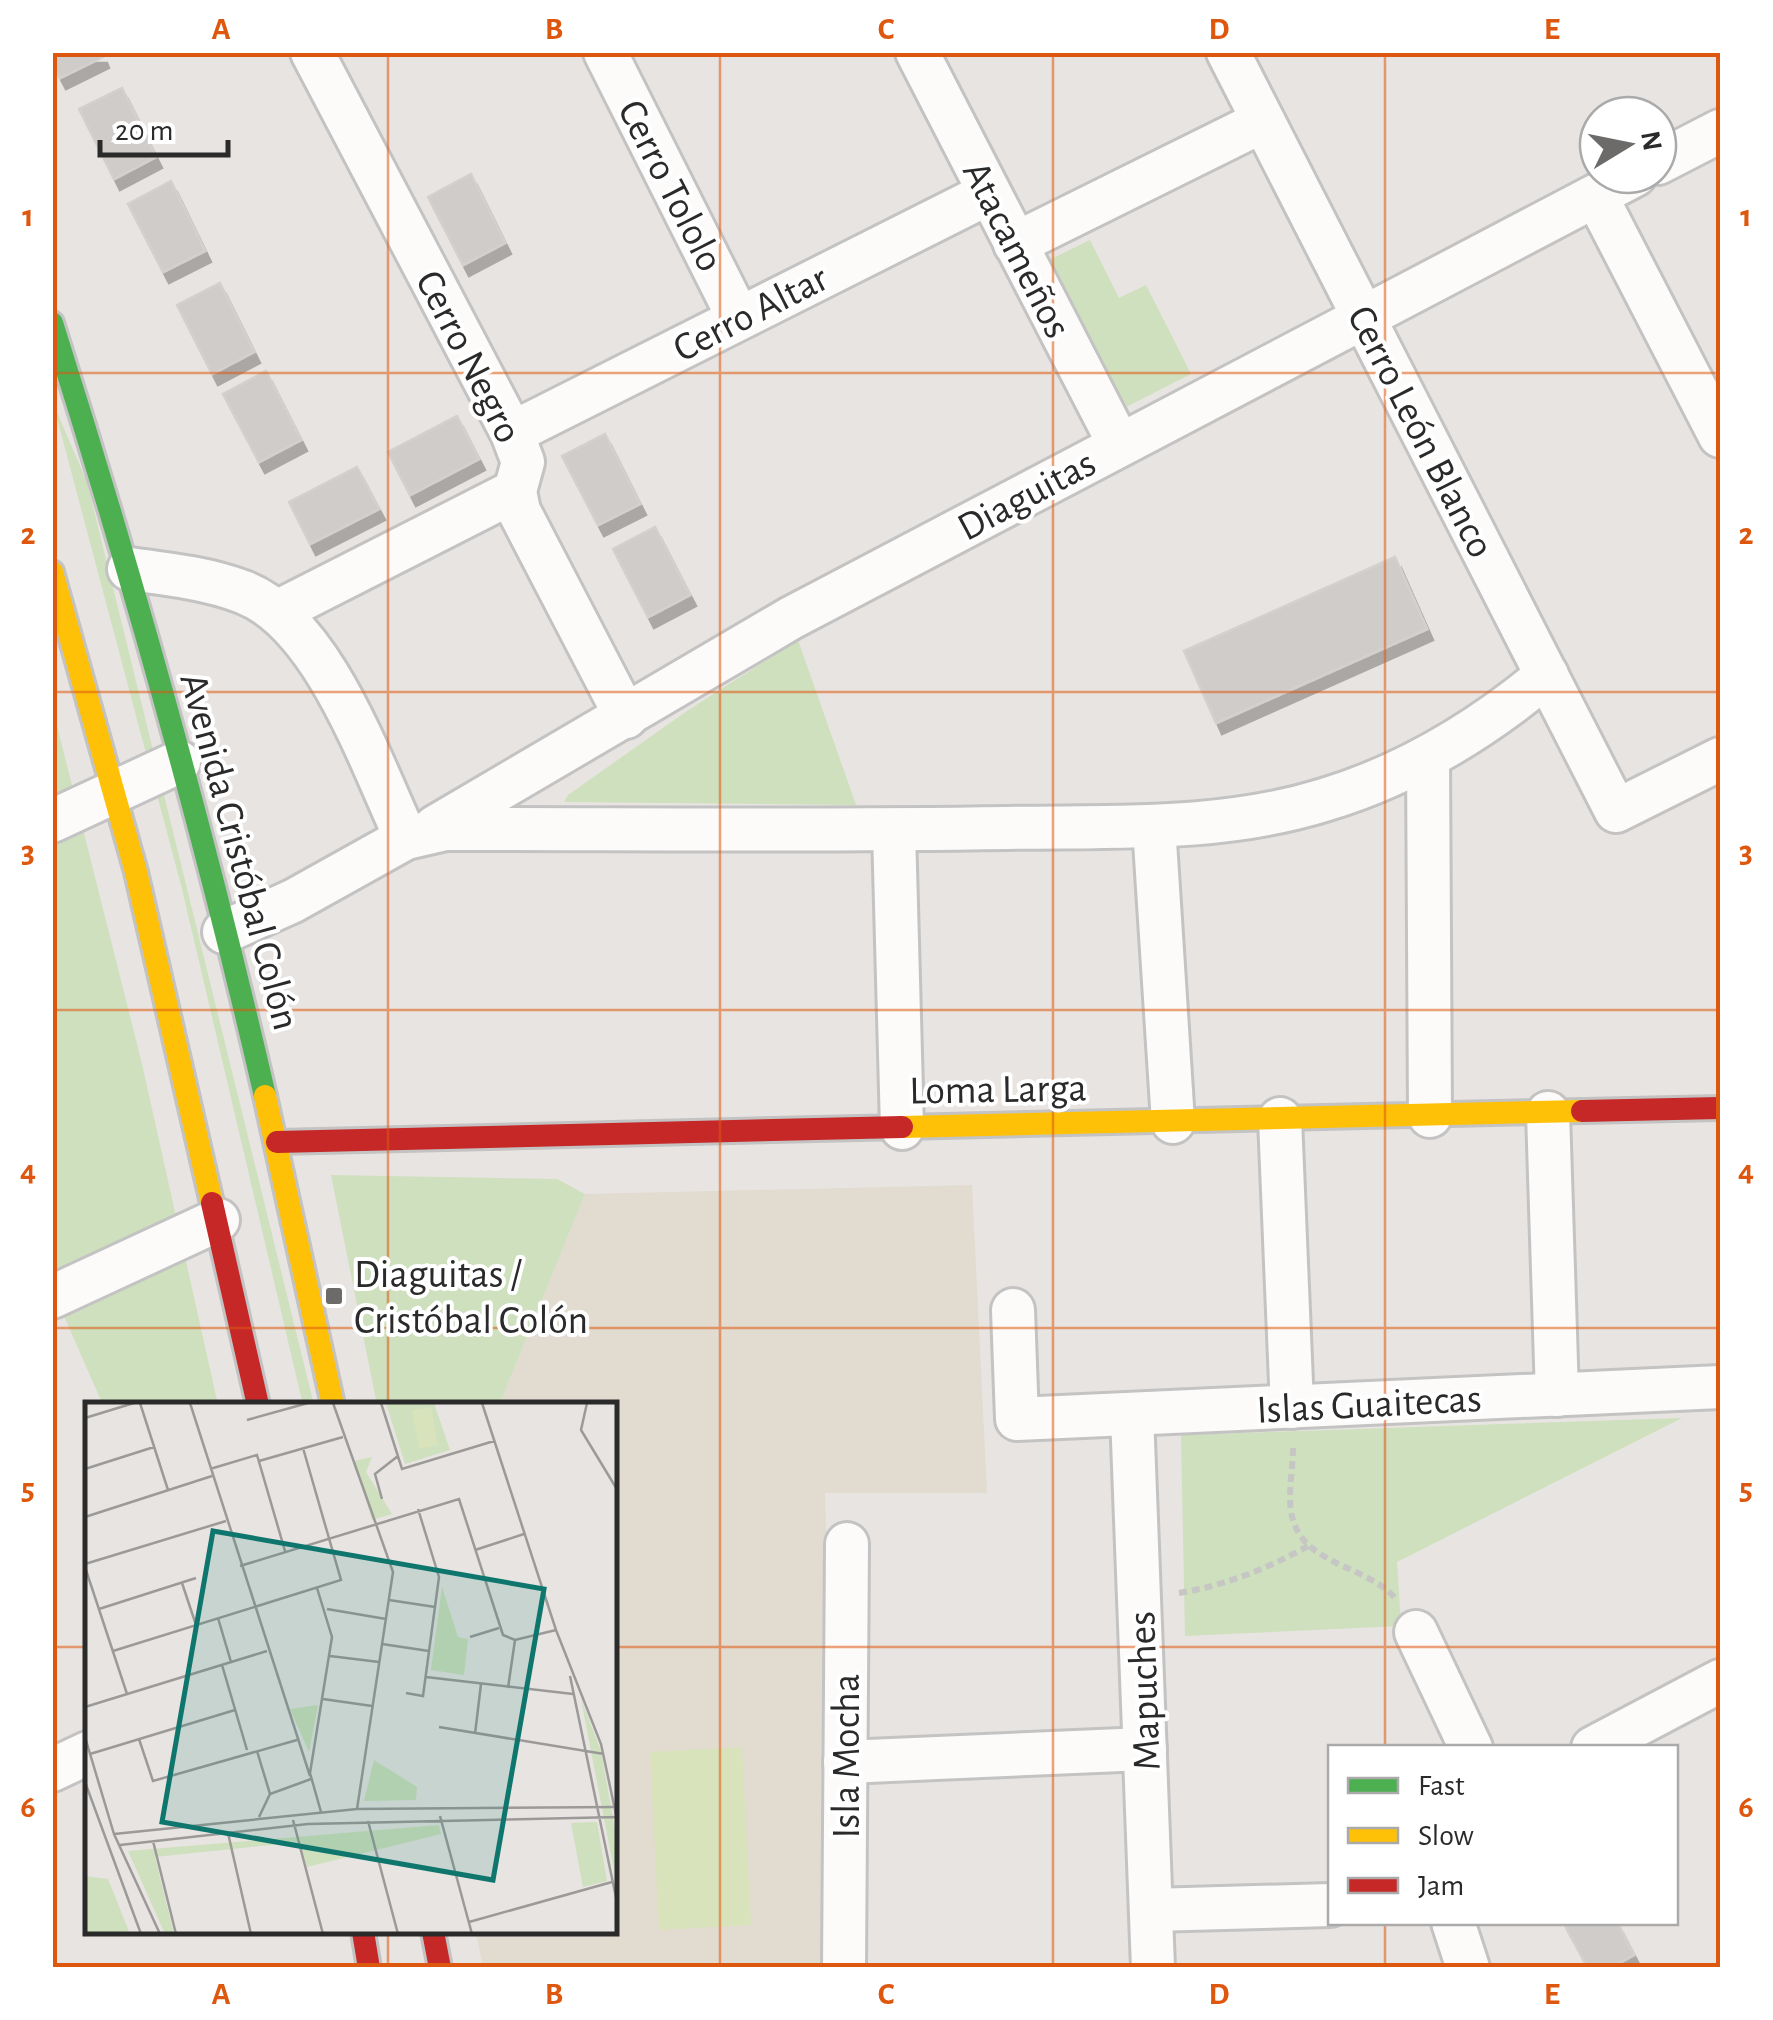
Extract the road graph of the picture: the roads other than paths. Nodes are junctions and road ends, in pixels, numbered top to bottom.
1 (312, 52) edge
2 (605, 52) edge
3 (917, 52) edge
4 (1228, 52) edge
5 (1262, 121) junction
6 (1720, 131) edge
7 (1678, 153) edge
8 (989, 192) junction
9 (1596, 196) joint
10 (1016, 244) junction
11 (1363, 315) junction
12 (738, 317) junction
13 (52, 323) edge
14 (512, 433) junction
15 (1720, 436) edge
16 (1119, 444) junction
17 (515, 492) junction
18 (129, 569) junction
19 (52, 572) edge
20 (277, 612) junction
21 (1547, 675) junction
22 (626, 718) junction
23 (1428, 758) junction
24 (1720, 760) edge
25 (179, 762) junction
26 (116, 792) junction
27 (52, 821) edge
28 (1154, 826) junction
29 (894, 830) junction
30 (416, 835) junction
31 (224, 932) junction
32 (1720, 1108) edge
33 (1548, 1113) junction
34 (1430, 1116) junction
35 (1280, 1119) junction
36 (1173, 1122) junction
37 (902, 1128) junction
38 (278, 1142) junction
39 (218, 1220) junction
40 (52, 1297) edge
41 (1013, 1310) dead end
42 (1720, 1388) edge
43 (1556, 1395) junction
44 (257, 1402) edge
45 (332, 1402) edge
46 (1292, 1407) junction
47 (1132, 1414) junction
48 (847, 1544) dead end
49 (1416, 1632) road end
50 (1720, 1681) edge
51 (1470, 1745) edge
52 (1599, 1745) edge
53 (1145, 1749) junction
54 (85, 1754) edge
55 (844, 1762) junction
56 (52, 1770) edge
57 (1328, 1905) edge
58 (1151, 1910) junction
59 (1454, 1925) edge
60 (364, 1935) edge
61 (434, 1935) edge
62 (370, 1968) edge
63 (440, 1968) edge
64 (844, 1968) edge
65 (1153, 1968) edge
66 (1468, 1968) edge

1 - 14 street, Cerro Negro
2 - 12 street, Cerro Tololo
3 - 8 street, Atacameños
4 - 5 street, Cerro León Blanco
5 - 10 street
5 - 11 street, Cerro León Blanco
6 - 7 street
8 - 10 street, Atacameños
8 - 12 street, Cerro Altar
9 - 11 street, Diaguitas
9 - 15 street
10 - 16 street, Atacameños
11 - 16 street, Diaguitas
11 - 21 street, Cerro León Blanco
12 - 14 street, Cerro Altar
13 - 18 street, Avenida Cristóbal Colón
14 - 17 street, Cerro Negro
16 - 22 street, Diaguitas
17 - 20 street
17 - 22 street, Cerro Negro
18 - 20 street
18 - 25 street, Avenida Cristóbal Colón
19 - 26 street
20 - 30 street
21 - 23 street, Diaguitas
21 - 24 street, Cerro León Blanco
22 - 30 street, Diaguitas
23 - 28 street, Diaguitas
23 - 34 street
25 - 26 street
25 - 31 street, Avenida Cristóbal Colón
26 - 27 street
26 - 39 street
28 - 29 street, Diaguitas
28 - 36 street
29 - 30 street, Diaguitas
29 - 37 street
30 - 31 street, Diaguitas
31 - 38 street, Avenida Cristóbal Colón
32 - 33 street, Loma Larga
33 - 34 street, Loma Larga
33 - 43 street
34 - 35 street, Loma Larga
35 - 36 street, Loma Larga
35 - 46 street
36 - 37 street, Loma Larga
37 - 38 street, Loma Larga
38 - 45 street, Avenida Cristóbal Colón
39 - 40 street
39 - 44 street
41 - 47 street, Islas Guaitecas
42 - 43 street, Islas Guaitecas
43 - 46 street, Islas Guaitecas
46 - 47 street, Islas Guaitecas
47 - 53 street, Mapuches
48 - 55 street, Isla Mocha
49 - 51 street
50 - 52 street
53 - 55 street
53 - 58 street, Mapuches
54 - 56 street
55 - 64 street, Isla Mocha
57 - 58 street
58 - 65 street, Mapuches
59 - 66 street
60 - 62 street
61 - 63 street

